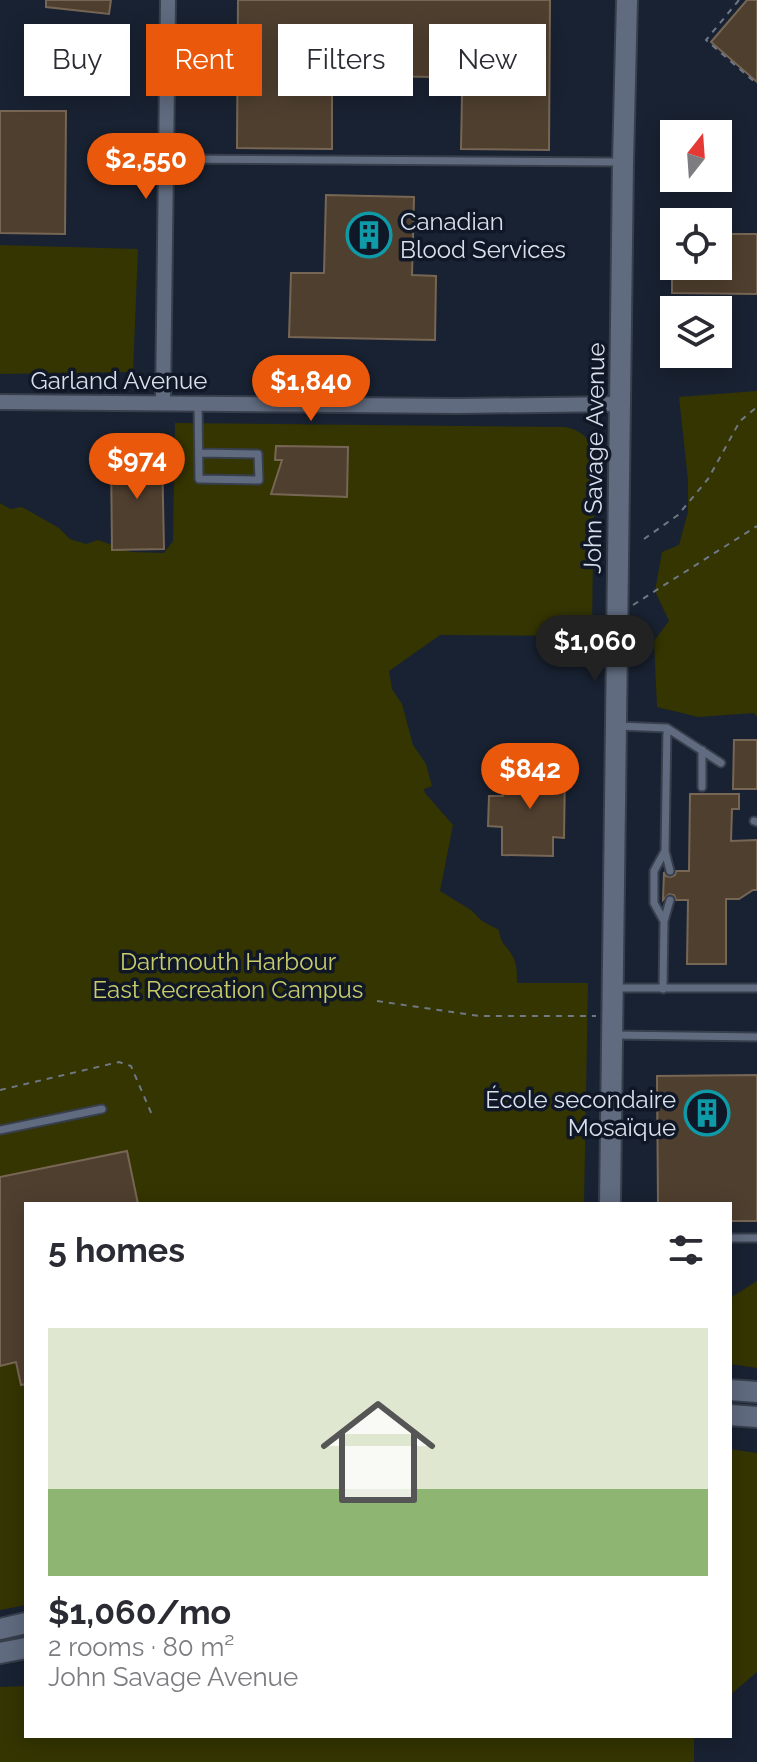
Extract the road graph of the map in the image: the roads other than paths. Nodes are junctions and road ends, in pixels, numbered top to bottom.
1 (168, 0) edge
2 (627, 0) edge
3 (166, 159) junction
4 (623, 162) junction
5 (0, 402) edge
6 (163, 402) junction
7 (198, 403) junction
8 (621, 404) junction
9 (199, 453) junction
10 (616, 726) junction
11 (667, 728) junction
12 (702, 750) junction
13 (721, 763) dead end
14 (702, 787) dead end
15 (665, 851) junction
16 (670, 871) dead end
17 (670, 900) dead end
18 (664, 921) junction
19 (614, 988) junction
20 (757, 988) edge
21 (663, 989) junction
22 (613, 1026) junction
23 (757, 1037) edge
24 (102, 1109) dead end
25 (0, 1130) edge
26 (610, 1202) edge
27 (732, 1238) edge
28 (757, 1238) edge
29 (732, 1390) edge
30 (757, 1392) edge
31 (732, 1415) edge
32 (757, 1417) edge
33 (24, 1623) edge
34 (0, 1629) edge
35 (24, 1648) edge
36 (0, 1653) edge

1 - 3 street
2 - 4 main road, John Savage Avenue
3 - 4 lane
3 - 6 street
4 - 8 main road, John Savage Avenue
5 - 6 street, Garland Avenue
6 - 7 street, Garland Avenue
7 - 8 street, Garland Avenue
7 - 9 lane
8 - 10 main road, John Savage Avenue
9 - 9 lane
10 - 11 lane
10 - 19 main road, John Savage Avenue
11 - 12 lane
11 - 15 lane
12 - 13 lane
12 - 14 lane
15 - 16 lane
15 - 18 lane
17 - 18 lane
18 - 21 lane
19 - 21 lane
19 - 22 main road, John Savage Avenue
20 - 21 lane
22 - 23 lane
22 - 26 main road, John Savage Avenue
24 - 25 lane
27 - 28 lane
29 - 30 main road
31 - 32 main road
33 - 34 main road
35 - 36 main road

